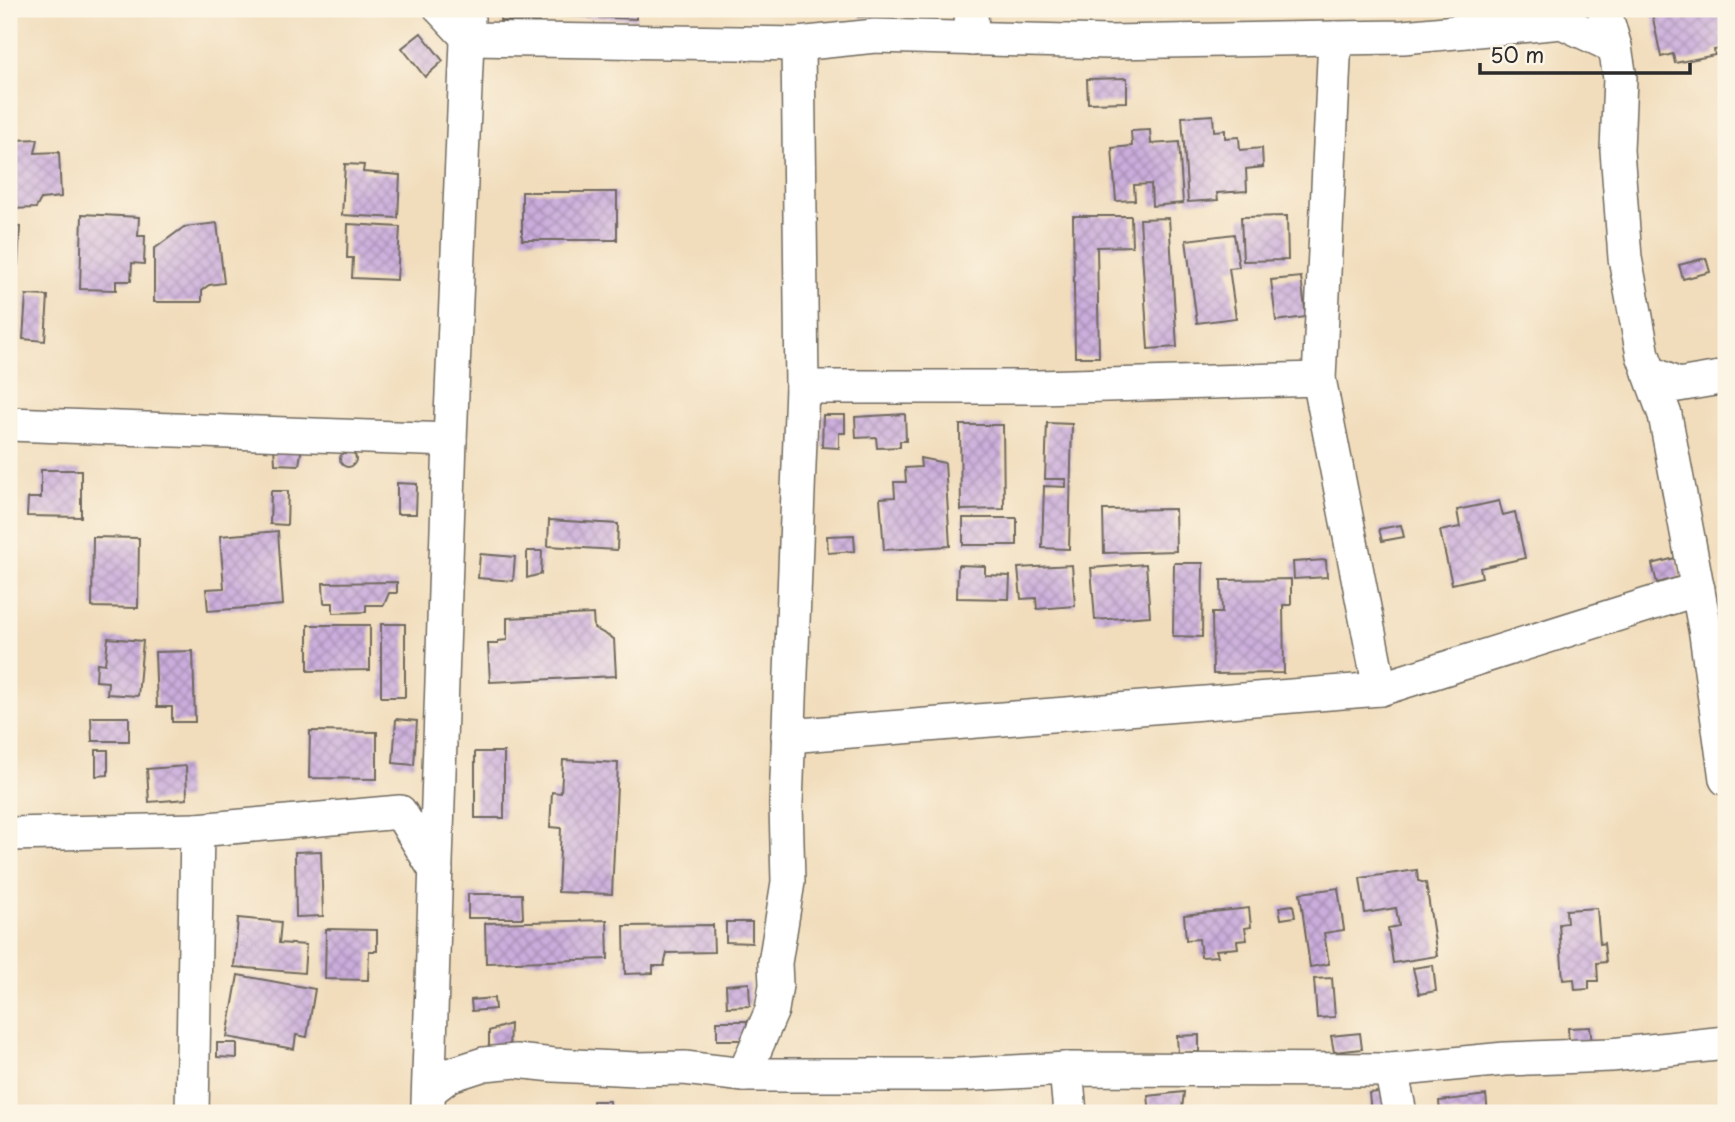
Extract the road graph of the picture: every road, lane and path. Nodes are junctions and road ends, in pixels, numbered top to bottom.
1 (441, 9) edge
2 (1604, 9) edge
3 (1569, 15) edge
4 (468, 24) edge
5 (972, 24) edge
6 (1335, 38) junction
7 (798, 44) junction
8 (1615, 47) junction
9 (1726, 377) edge
10 (1319, 379) junction
11 (1663, 379) junction
12 (802, 387) junction
13 (9, 424) edge
14 (450, 440) junction
15 (1698, 590) junction
16 (1380, 689) junction
17 (1722, 715) edge
18 (788, 736) junction
19 (440, 771) junction
20 (1726, 779) edge
21 (400, 812) junction
22 (197, 830) junction
23 (9, 834) edge
24 (436, 871) junction
25 (1726, 1043) edge
26 (1066, 1069) junction
27 (1391, 1070) junction
28 (744, 1075) junction
29 (428, 1102) edge
30 (192, 1113) edge
31 (1070, 1113) edge
32 (1400, 1113) edge

1 - 4 street
2 - 8 street
3 - 6 street
3 - 8 street
4 - 7 street
4 - 14 street
5 - 6 street
5 - 7 street
6 - 10 street
7 - 12 street
8 - 11 street
9 - 11 street
10 - 12 street
10 - 16 street
11 - 15 street
12 - 18 street
13 - 14 street
14 - 19 street
15 - 16 street
15 - 17 street
16 - 18 street
17 - 20 street
18 - 28 street
19 - 21 street
19 - 24 street
21 - 22 street
21 - 24 street
22 - 23 street
22 - 30 street
24 - 29 street
25 - 27 street
26 - 27 street
26 - 28 street
26 - 31 street
27 - 32 street
28 - 29 street

